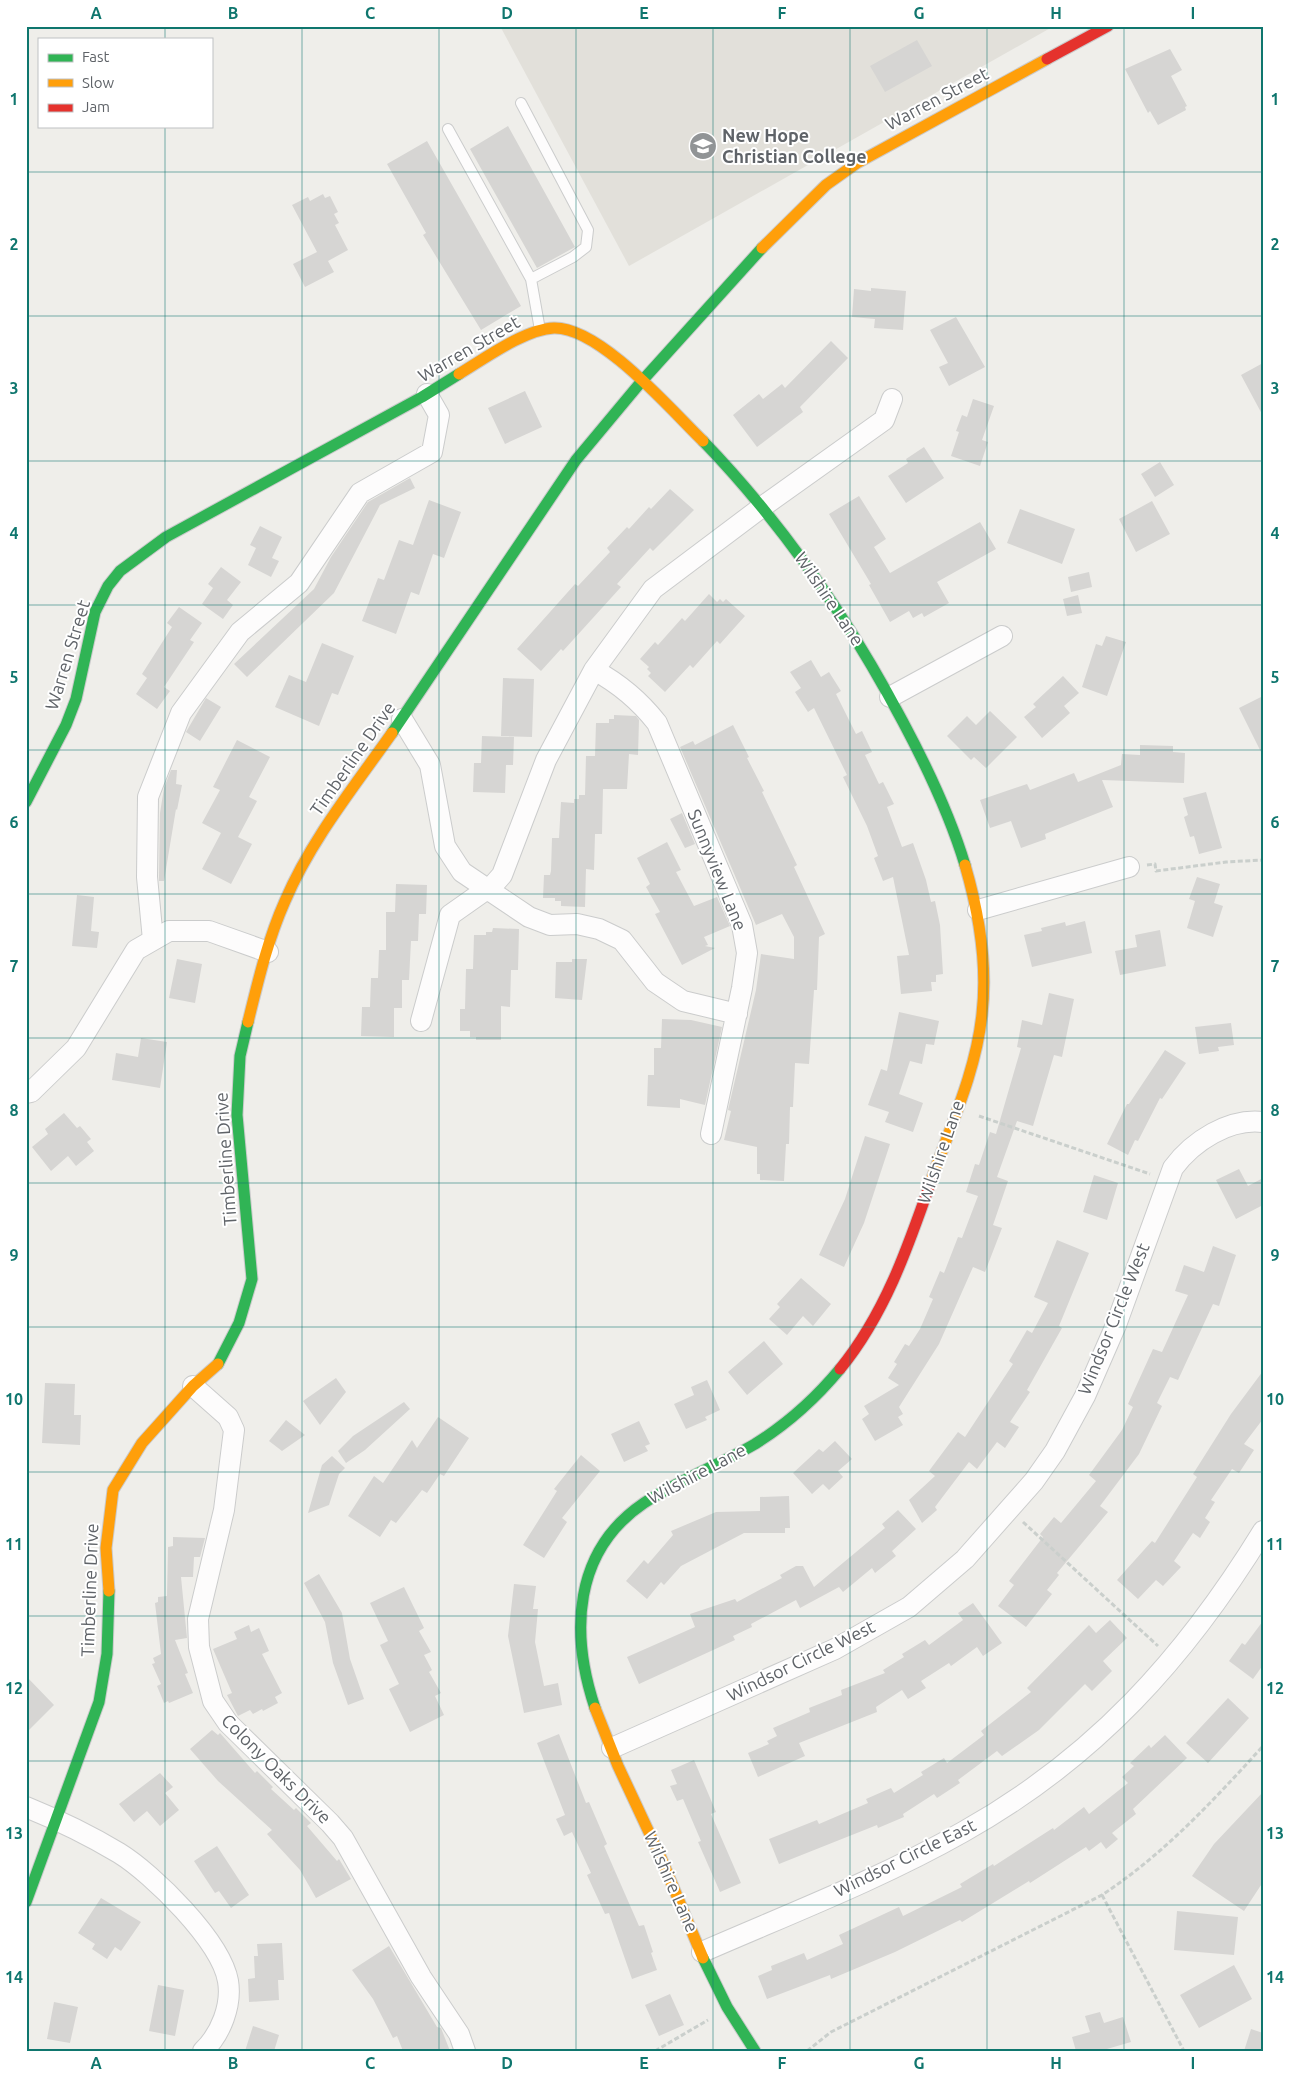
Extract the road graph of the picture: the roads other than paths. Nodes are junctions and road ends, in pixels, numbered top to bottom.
1 (1108, 26) edge
2 (521, 103) dead end
3 (448, 129) dead end
4 (531, 279) junction
5 (540, 331) junction
6 (641, 382) junction
7 (427, 394) junction
8 (892, 399) dead end
9 (762, 506) junction
10 (1002, 636) dead end
11 (594, 670) junction
12 (890, 697) junction
13 (402, 719) junction
14 (26, 802) edge
15 (1129, 867) road end
16 (487, 888) junction
17 (978, 910) junction
18 (153, 940) junction
19 (268, 952) junction
20 (737, 1014) junction
21 (421, 1021) dead end
22 (26, 1093) edge
23 (1263, 1122) edge
24 (711, 1134) dead end
25 (193, 1386) junction
26 (1263, 1530) edge
27 (612, 1748) junction
28 (26, 1807) edge
29 (57, 1819) junction
30 (26, 1902) edge
31 (702, 1952) junction
32 (203, 2051) edge
33 (465, 2051) edge
34 (755, 2051) edge

1 - 6 street, Warren Street
2 - 4 lane
3 - 4 lane
4 - 5 lane
5 - 6 street, Warren Street
5 - 7 street, Warren Street
6 - 9 street, Wilshire Lane
6 - 13 street, Timberline Drive
7 - 14 street, Warren Street
7 - 18 street
8 - 9 street
9 - 11 street
9 - 12 street, Wilshire Lane
10 - 12 street
11 - 16 street
11 - 20 street, Sunnyview Lane
12 - 17 street, Wilshire Lane
13 - 16 street
13 - 19 street, Timberline Drive
15 - 17 street
16 - 20 street
16 - 21 street
17 - 27 street, Wilshire Lane
18 - 19 street
18 - 22 street
19 - 25 street, Timberline Drive
20 - 24 street, Sunnyview Lane
23 - 27 street, Windsor Circle West
25 - 29 street, Timberline Drive
25 - 33 street, Colony Oaks Drive
26 - 31 street, Windsor Circle East
27 - 31 street, Wilshire Lane
28 - 29 street
29 - 30 street, Timberline Drive
29 - 32 street
31 - 34 street, Wilshire Lane

